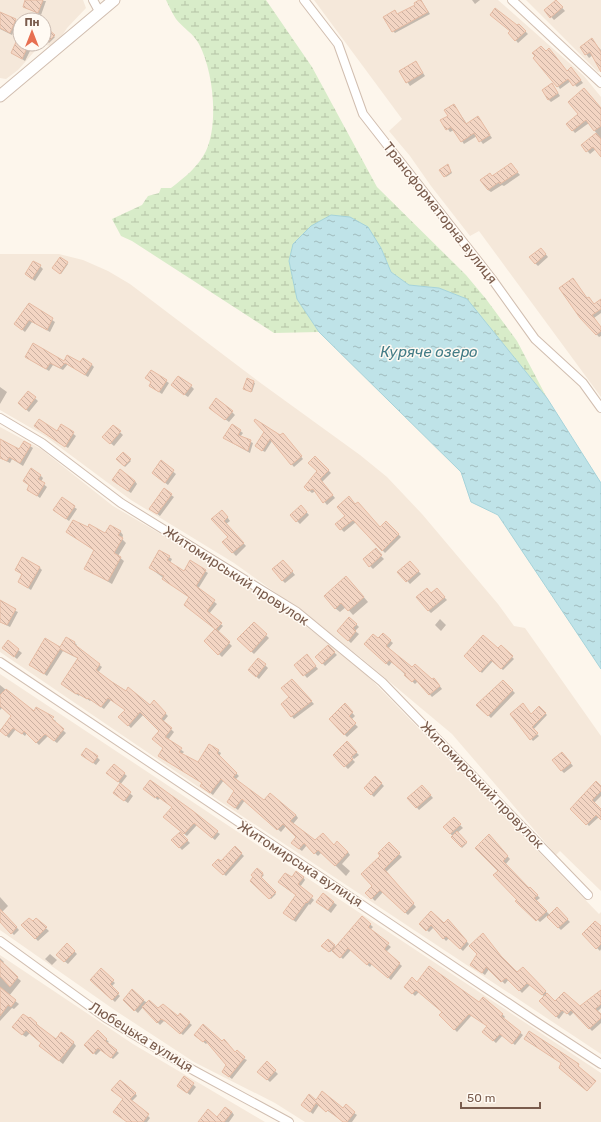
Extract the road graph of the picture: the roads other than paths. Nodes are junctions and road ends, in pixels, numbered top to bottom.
1 (93, 0) edge
2 (114, 0) edge
3 (304, 0) edge
4 (512, 0) edge
5 (99, 12) junction
6 (600, 80) edge
7 (0, 96) edge
8 (601, 408) edge
9 (0, 418) edge
10 (0, 662) edge
11 (588, 895) dead end
12 (0, 941) edge
13 (601, 1064) edge
14 (288, 1122) edge

1 - 5 street
2 - 5 street
3 - 8 street, Трансформаторна вулиця
4 - 6 street
5 - 7 street
9 - 11 street, Житомирський провулок
10 - 13 street, Житомирська вулиця
12 - 14 street, Любецька вулиця

